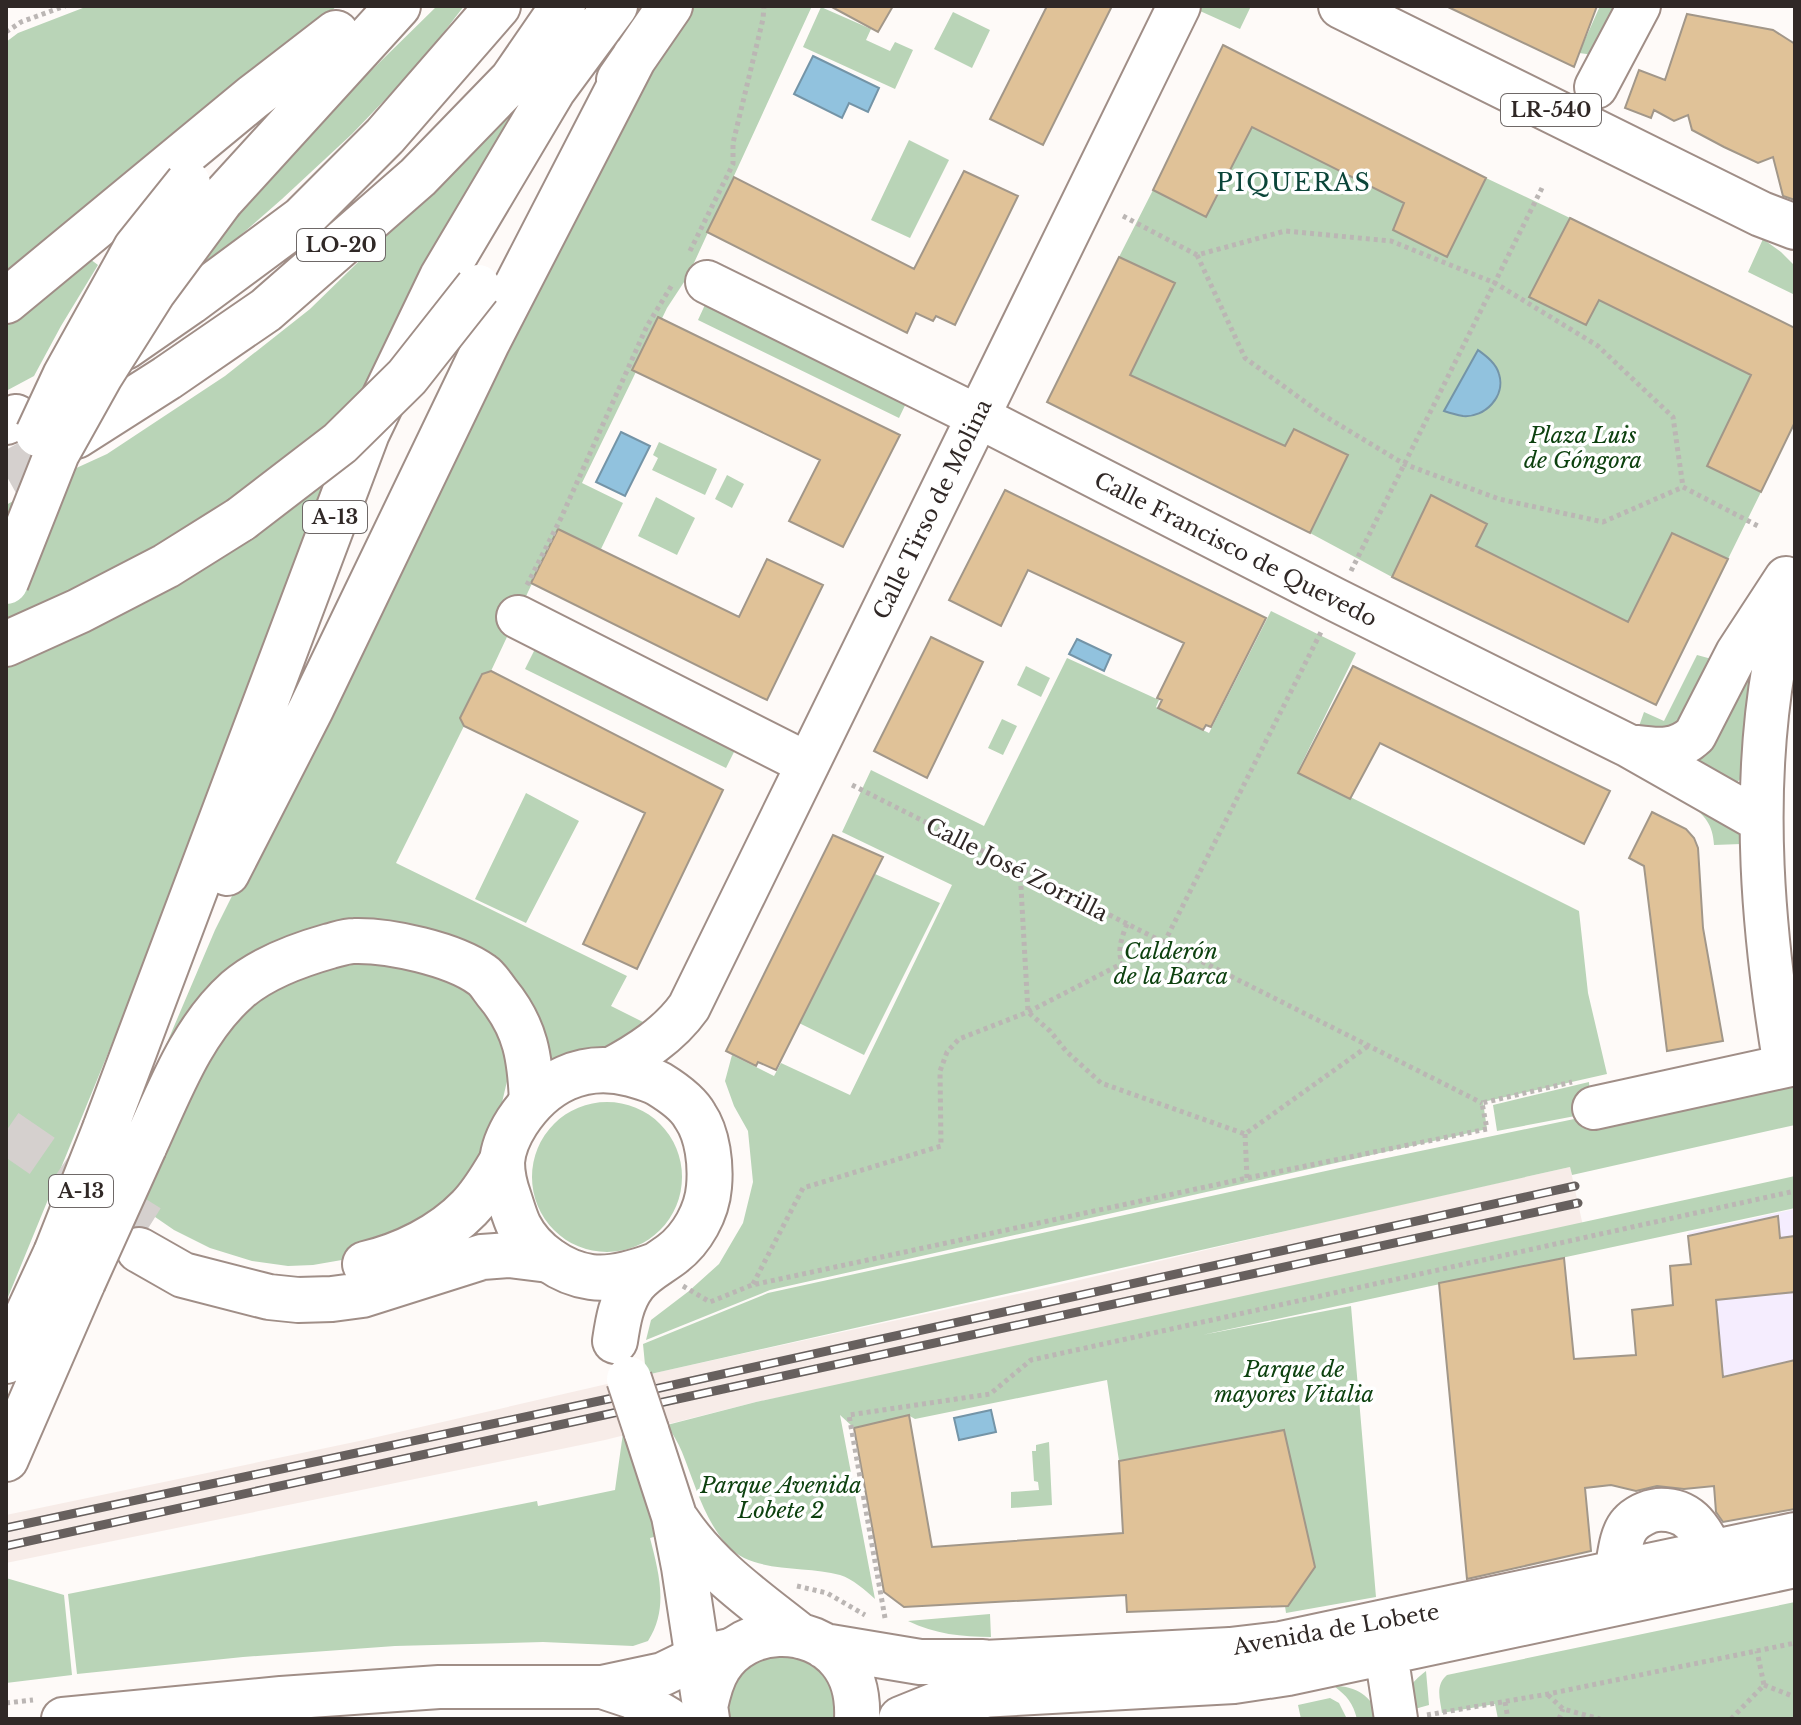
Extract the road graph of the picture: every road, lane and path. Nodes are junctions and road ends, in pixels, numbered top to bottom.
1 (65, 6) edge
2 (398, 6) edge
3 (498, 6) edge
4 (563, 6) edge
5 (615, 6) edge
6 (670, 6) edge
7 (764, 6) edge
8 (1341, 6) edge
9 (1639, 6) edge
10 (1177, 7) edge
11 (349, 20) edge
12 (6, 32) edge
13 (635, 56) junction
14 (1596, 87) dead end
15 (1542, 188) dead end
16 (204, 192) junction
17 (1123, 216) dead end
18 (1784, 227) edge
19 (1197, 255) junction
20 (691, 271) junction
21 (1495, 283) junction
22 (6, 301) edge
23 (125, 347) dead end
24 (977, 416) junction
25 (76, 436) tunnel mouth
26 (1404, 464) junction
27 (1683, 487) junction
28 (6, 517) edge
29 (1758, 526) dead end
30 (1795, 563) edge
31 (6, 582) edge
32 (1795, 589) edge
33 (1336, 600) junction
34 (518, 617) joint
35 (6, 644) edge
36 (1629, 746) junction
37 (808, 764) junction
38 (852, 785) dead end
39 (1761, 821) junction
40 (1020, 870) junction
41 (1127, 924) junction
42 (1164, 943) junction
43 (1190, 956) junction
44 (1123, 963) junction
45 (689, 1007) junction
46 (1028, 1012) junction
47 (1368, 1046) junction
48 (130, 1064) junction
49 (1790, 1065) edge
50 (609, 1070) junction
51 (532, 1101) junction
52 (681, 1101) junction
53 (1482, 1103) dead end
54 (1594, 1108) dead end
55 (1487, 1129) dead end
56 (1245, 1134) junction
57 (125, 1138) junction
58 (502, 1161) junction
59 (1247, 1178) junction
60 (1795, 1191) edge
61 (656, 1265) junction
62 (560, 1266) junction
63 (69, 1268) junction
64 (752, 1285) junction
65 (622, 1360) junction
66 (6, 1361) edge
67 (6, 1459) edge
68 (674, 1516) junction
69 (1795, 1534) edge
70 (1795, 1566) edge
71 (885, 1618) dead end
72 (812, 1641) junction
73 (1795, 1643) edge
74 (1757, 1651) junction
75 (717, 1653) junction
76 (1386, 1653) junction
77 (982, 1679) junction
78 (1764, 1685) junction
79 (602, 1687) junction
80 (1548, 1694) junction
81 (1795, 1697) edge
82 (1505, 1702) junction
83 (1563, 1709) junction
84 (694, 1715) edge
85 (1406, 1718) edge
86 (63, 1719) edge
87 (857, 1719) edge
88 (901, 1719) edge
89 (1508, 1719) edge
90 (1559, 1719) edge
91 (1600, 1719) edge
92 (1731, 1719) edge

1 - 12 path
2 - 16 main road
3 - 23 main road, LO-20
4 - 25 main road, LO-20
5 - 48 main road, A-13
6 - 13 main road
7 - 20 path
8 - 18 main road, LR-540
9 - 14 street
10 - 24 street, Calle Tirso de Molina
11 - 16 main road
11 - 22 main road
13 - 35 main road, bridge
13 - 48 main road
15 - 21 path
16 - 28 main road, bridge
16 - 31 main road, bridge
17 - 19 path
19 - 21 path
19 - 26 path
20 - 24 street, Calle Francisco de Quevedo
20 - 34 path
21 - 26 path
21 - 27 path
24 - 33 street, Calle Francisco de Quevedo
24 - 37 street, Calle Tirso de Molina
26 - 27 path
26 - 33 path
27 - 29 path
30 - 36 street
32 - 39 street
33 - 36 street, Calle Francisco de Quevedo
33 - 42 path
34 - 37 street
36 - 39 street, Calle Francisco de Quevedo
37 - 45 street, Calle Tirso de Molina
38 - 40 path, Calle José Zorrilla
39 - 49 street
40 - 41 path, Calle José Zorrilla
40 - 46 path
41 - 42 path, Calle José Zorrilla
41 - 44 path
42 - 43 path, Calle José Zorrilla
43 - 44 path
43 - 47 path, Calle José Zorrilla
44 - 46 path
45 - 50 street, Calle Tirso de Molina
45 - 52 street, Calle Tirso de Molina
46 - 56 path
46 - 64 path
47 - 53 path, Calle José Zorrilla
47 - 56 path
48 - 57 main road, A-13
49 - 54 street
50 - 51 main road, Calle Tirso de Molina
50 - 52 main road, Calle Tirso de Molina
51 - 57 main road
51 - 58 main road, Calle Tirso de Molina
52 - 61 main road, Calle Tirso de Molina
55 - 59 path
56 - 59 path
57 - 63 main road, A-13, bridge
58 - 62 main road
58 - 62 main road, Calle Tirso de Molina
59 - 64 path
60 - 71 path
61 - 62 main road, Calle Tirso de Molina
61 - 64 path
61 - 65 main road, Calle Tirso de Molina
62 - 65 main road
63 - 66 main road, A-13
63 - 67 main road
65 - 68 main road, bridge
68 - 72 main road
68 - 75 main road
69 - 77 street, Avenida de Lobete
70 - 76 street, Avenida de Lobete
72 - 75 main road, Avenida de Lobete
72 - 77 main road, Avenida de Lobete
72 - 87 main road
73 - 74 path
74 - 78 path
74 - 80 path
75 - 79 street
75 - 84 main road
76 - 77 street, Avenida de Lobete
76 - 85 street
77 - 88 main road, Avenida de Lobete
78 - 81 path
78 - 92 path
79 - 84 street
79 - 86 street
80 - 82 path
80 - 83 path
82 - 85 path
82 - 89 path
83 - 90 path
83 - 91 path

